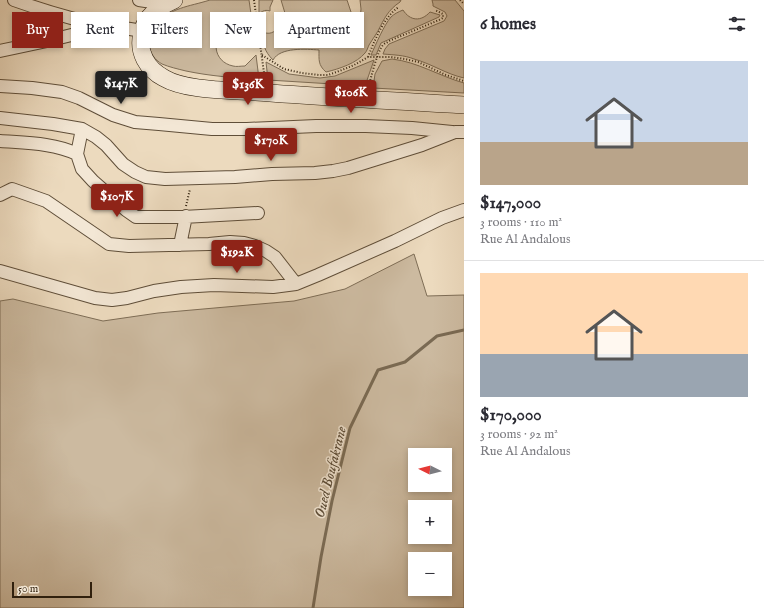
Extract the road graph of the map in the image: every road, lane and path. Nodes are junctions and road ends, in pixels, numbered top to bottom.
1 (14, 0) edge
2 (139, 0) edge
3 (254, 0) edge
4 (460, 0) edge
5 (169, 2) edge
6 (464, 4) edge
7 (399, 7) dead end
8 (434, 10) dead end
9 (153, 12) edge
10 (71, 18) edge
11 (71, 35) edge
12 (141, 48) edge
13 (0, 51) edge
14 (262, 56) junction
15 (368, 57) junction
16 (378, 57) junction
17 (464, 81) edge
18 (0, 86) edge
19 (267, 93) junction
20 (368, 99) junction
21 (464, 105) edge
22 (0, 118) edge
23 (82, 129) junction
24 (459, 132) edge
25 (0, 141) edge
26 (77, 154) junction
27 (192, 178) junction
28 (6, 188) edge
29 (0, 195) edge
30 (464, 210) edge
31 (258, 213) dead end
32 (184, 216) junction
33 (180, 245) junction
34 (0, 272) edge
35 (296, 284) junction

1 - 10 street
2 - 5 street
3 - 14 path
4 - 6 path
5 - 9 street
7 - 15 path
8 - 16 path
11 - 13 street
12 - 19 street
14 - 15 path
14 - 19 path
15 - 16 path
16 - 17 path
16 - 20 path
18 - 24 street
19 - 20 street
20 - 21 street
22 - 23 street
23 - 26 street
23 - 27 street
24 - 27 street
25 - 26 street
26 - 32 street
27 - 32 path
28 - 29 street
28 - 33 street
30 - 35 street
31 - 32 street
32 - 33 street
33 - 35 street
34 - 35 street

